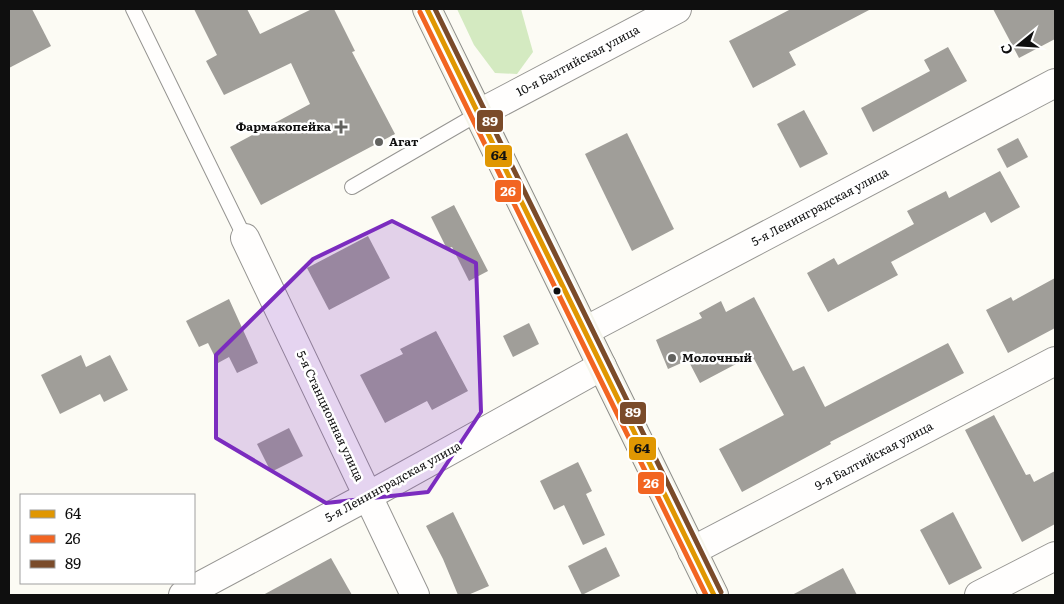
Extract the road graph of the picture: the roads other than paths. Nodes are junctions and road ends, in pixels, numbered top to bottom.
1 (133, 9) edge
2 (427, 9) edge
3 (677, 9) edge
4 (1055, 83) edge
5 (478, 114) junction
6 (352, 187) dead end
7 (246, 238) joint
8 (585, 331) junction
9 (1055, 361) edge
10 (602, 366) junction
11 (368, 496) junction
12 (692, 551) junction
13 (1055, 556) edge
14 (183, 595) edge
15 (415, 595) edge
16 (714, 595) edge
17 (980, 595) edge

1 - 7 lane
2 - 5 main road
3 - 5 street, 10-я Балтийская улица
4 - 8 street, 5-я Ленинградская улица
5 - 6 lane
5 - 8 main road
7 - 11 street, 5-я Станционная улица
8 - 10 main road
9 - 12 street, 9-я Балтийская улица
10 - 11 street, 5-я Ленинградская улица
10 - 12 main road
11 - 14 street, 5-я Ленинградская улица
11 - 15 street, 5-я Станционная улица
12 - 16 main road
13 - 17 street

